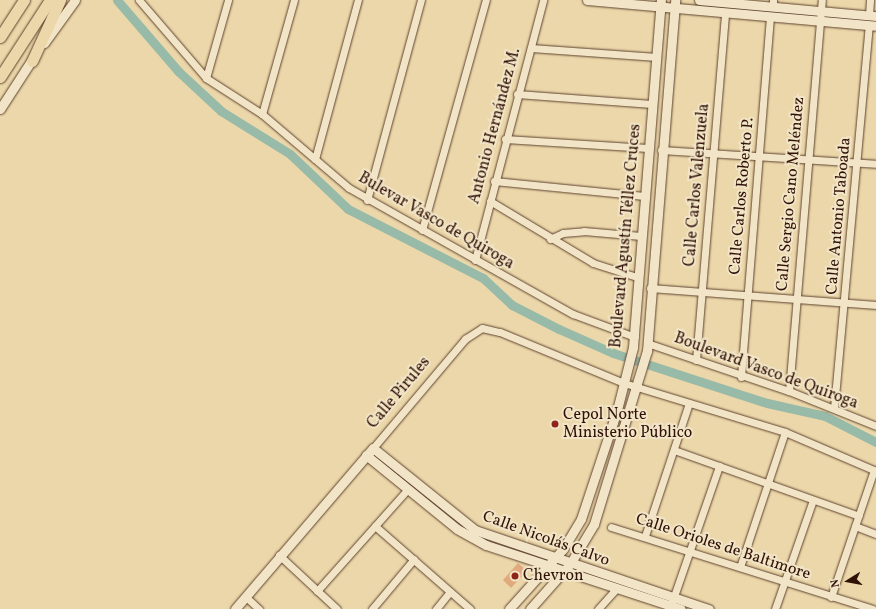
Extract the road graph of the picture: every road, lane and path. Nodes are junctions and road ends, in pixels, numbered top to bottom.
1 (24, 0) edge
2 (50, 0) edge
3 (60, 0) edge
4 (75, 0) edge
5 (139, 0) edge
6 (228, 0) edge
7 (294, 0) edge
8 (358, 0) edge
9 (421, 0) edge
10 (486, 0) edge
11 (543, 0) edge
12 (587, 0) edge
13 (675, 0) edge
14 (698, 0) edge
15 (822, 0) edge
16 (870, 0) edge
17 (726, 1) edge
18 (773, 3) edge
19 (660, 4) edge
20 (674, 10) junction
21 (821, 10) junction
22 (725, 13) junction
23 (872, 15) edge
24 (770, 17) junction
25 (820, 23) junction
26 (873, 26) edge
27 (0, 37) edge
28 (530, 48) junction
29 (657, 57) junction
30 (32, 60) junction
31 (0, 77) edge
32 (206, 78) junction
33 (517, 94) junction
34 (652, 104) junction
35 (0, 109) edge
36 (262, 114) junction
37 (505, 139) junction
38 (648, 148) junction
39 (661, 150) junction
40 (714, 152) junction
41 (760, 155) junction
42 (315, 159) junction
43 (808, 159) junction
44 (858, 162) junction
45 (876, 164) edge
46 (494, 181) junction
47 (644, 196) junction
48 (367, 200) junction
49 (490, 201) junction
50 (422, 230) junction
51 (641, 236) junction
52 (550, 239) junction
53 (475, 260) junction
54 (637, 277) junction
55 (650, 288) junction
56 (701, 292) junction
57 (748, 295) junction
58 (797, 299) junction
59 (846, 303) junction
60 (876, 305) edge
61 (635, 337) junction
62 (647, 347) junction
63 (696, 360) junction
64 (741, 377) junction
65 (624, 383) junction
66 (637, 387) junction
67 (789, 391) junction
68 (690, 403) junction
69 (834, 408) junction
70 (876, 426) edge
71 (785, 432) junction
72 (373, 448) junction
73 (674, 450) junction
74 (366, 455) junction
75 (719, 466) junction
76 (875, 470) edge
77 (767, 483) junction
78 (408, 490) junction
79 (814, 500) junction
80 (859, 516) junction
81 (375, 526) junction
82 (855, 526) junction
83 (611, 527) dead end
84 (876, 534) edge
85 (645, 536) junction
86 (691, 551) junction
87 (279, 555) junction
88 (414, 559) junction
89 (554, 559) junction
90 (570, 564) junction
91 (547, 567) junction
92 (740, 567) junction
93 (563, 572) junction
94 (785, 581) junction
95 (616, 589) junction
96 (317, 591) junction
97 (450, 592) junction
98 (246, 597) junction
99 (832, 597) junction
100 (672, 602) junction
101 (235, 609) edge
102 (259, 609) edge
103 (337, 609) edge
104 (372, 609) edge
105 (436, 609) edge
106 (470, 609) edge
107 (509, 609) edge
108 (530, 609) edge
109 (598, 609) edge
110 (681, 609) edge
111 (709, 609) edge
112 (775, 609) edge
113 (872, 609) edge

1 - 27 main road
2 - 31 main road
3 - 30 main road
4 - 30 street
5 - 32 street, Bulevar Vasco de Quiroga
6 - 32 street
7 - 36 street
8 - 42 street
9 - 48 street
10 - 50 street
11 - 28 street, Antonio Hernández M.
12 - 19 street
13 - 20 street, Boulevard Agustín Téllez Cruces
14 - 17 street
15 - 21 street, Calle Sergio Cano Meléndez
16 - 23 street
17 - 18 street
18 - 21 street
19 - 20 street
19 - 29 street, Boulevard Agustín Téllez Cruces
20 - 22 street
20 - 39 street, Boulevard Agustín Téllez Cruces
21 - 23 street
21 - 25 street, Calle Sergio Cano Meléndez
22 - 24 street
22 - 40 street, Calle Carlos Valenzuela
24 - 25 street
24 - 41 street, Calle Carlos Roberto P.
25 - 26 street
25 - 43 street, Calle Sergio Cano Meléndez
26 - 44 street, Calle Antonio Taboada
28 - 29 street
28 - 33 street, Antonio Hernández M.
29 - 34 street, Boulevard Agustín Téllez Cruces
30 - 35 street
32 - 36 street, Bulevar Vasco de Quiroga
33 - 34 street
33 - 37 street, Antonio Hernández M.
34 - 38 street, Boulevard Agustín Téllez Cruces
36 - 42 street, Bulevar Vasco de Quiroga
37 - 38 street
37 - 46 street, Antonio Hernández M.
38 - 47 street, Boulevard Agustín Téllez Cruces
39 - 40 street
39 - 55 street, Boulevard Agustín Téllez Cruces
40 - 41 street
40 - 56 street, Calle Carlos Valenzuela
41 - 43 street
41 - 57 street, Calle Carlos Roberto P.
42 - 48 street, Bulevar Vasco de Quiroga
43 - 44 street
43 - 58 street, Calle Sergio Cano Meléndez
44 - 45 street
44 - 59 street, Calle Antonio Taboada
46 - 47 street
46 - 49 street, Antonio Hernández M.
47 - 51 street, Boulevard Agustín Téllez Cruces
48 - 50 street, Bulevar Vasco de Quiroga
49 - 52 street
49 - 53 street, Antonio Hernández M.
50 - 53 street, Bulevar Vasco de Quiroga
51 - 52 street
51 - 54 street, Boulevard Agustín Téllez Cruces
52 - 54 street
53 - 61 street, Bulevar Vasco de Quiroga
54 - 61 street, Boulevard Agustín Téllez Cruces
55 - 56 street
55 - 62 street, Boulevard Agustín Téllez Cruces
56 - 57 street
56 - 63 street, Calle Carlos Valenzuela
57 - 58 street
57 - 64 street, Calle Carlos Roberto P.
58 - 59 street
58 - 67 street, Calle Sergio Cano Meléndez
59 - 60 street
59 - 69 street, Calle Antonio Taboada
61 - 65 street, Boulevard Agustín Téllez Cruces
62 - 63 street, Boulevard Vasco de Quiroga
62 - 66 street, Boulevard Agustín Téllez Cruces
63 - 64 street, Boulevard Vasco de Quiroga
64 - 67 street, Boulevard Vasco de Quiroga
65 - 66 street, Calle Pirules
65 - 72 street, Calle Pirules
65 - 89 street, Boulevard Agustín Téllez Cruces
66 - 68 street, Calle Pirules
66 - 90 street, Boulevard Agustín Téllez Cruces
67 - 69 street, Boulevard Vasco de Quiroga
68 - 71 street, Calle Pirules
68 - 73 street
69 - 70 street, Boulevard Vasco de Quiroga
71 - 76 street, Calle Pirules
71 - 77 street
72 - 74 street, Calle Pirules
72 - 89 street, Calle Nicolás Calvo
73 - 75 street
73 - 85 street
74 - 78 street, Calle Nicolás Calvo
74 - 87 street, Calle Pirules
75 - 77 street
75 - 86 street
76 - 80 street
77 - 79 street
77 - 92 street
78 - 81 street
78 - 91 street, Calle Nicolás Calvo
79 - 80 street
79 - 94 street
80 - 82 street
81 - 88 street
81 - 96 street
82 - 84 street
82 - 99 street
83 - 85 street, Calle Orioles de Baltimore
85 - 86 street, Calle Orioles de Baltimore
86 - 92 street, Calle Orioles de Baltimore
86 - 100 street
87 - 96 street
87 - 98 street, Calle Pirules
88 - 97 street
88 - 104 street
89 - 90 street, Calle Nicolás Calvo
89 - 91 street, Boulevard Agustín Téllez Cruces
90 - 93 street, Boulevard Agustín Téllez Cruces
90 - 100 street, Calle Nicolás Calvo
91 - 93 street, Calle Nicolás Calvo
91 - 107 street, Boulevard Agustín Téllez Cruces
92 - 94 street, Calle Orioles de Baltimore
93 - 95 street, Calle Nicolás Calvo
93 - 108 street, Boulevard Agustín Téllez Cruces
94 - 99 street, Calle Orioles de Baltimore
94 - 112 street
95 - 100 street, Calle Nicolás Calvo
95 - 109 street
96 - 103 street
97 - 105 street
97 - 106 street
98 - 101 street, Calle Pirules
98 - 102 street
99 - 113 street, Calle Orioles de Baltimore
100 - 110 street, Calle Nicolás Calvo
100 - 111 street, Calle Nicolás Calvo

